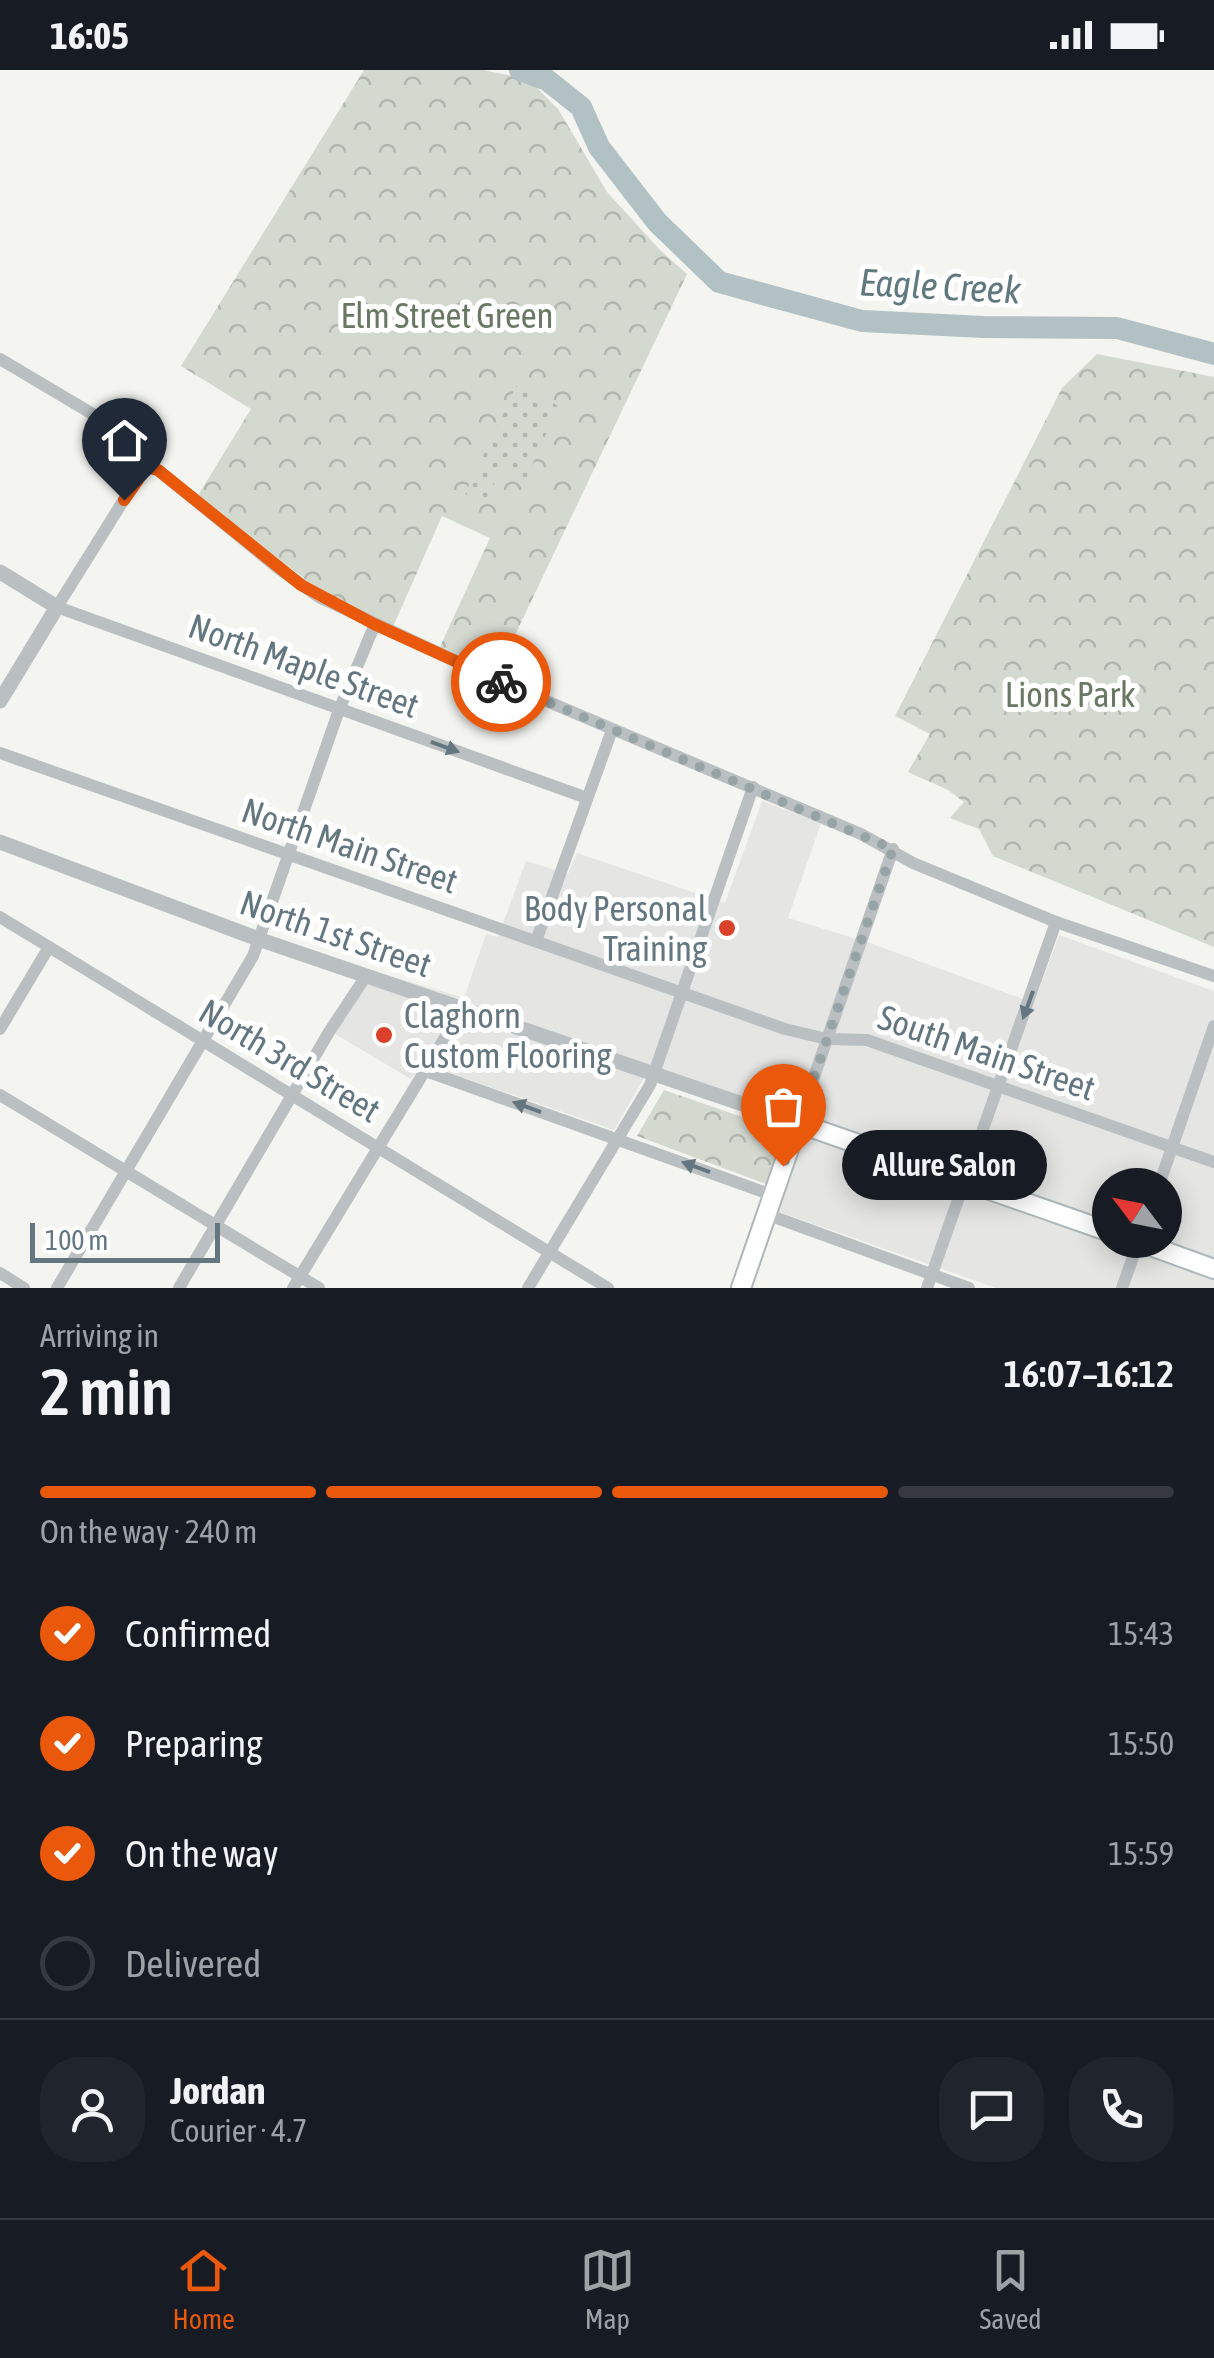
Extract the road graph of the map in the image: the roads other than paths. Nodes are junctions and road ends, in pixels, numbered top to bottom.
1 (0, 359) edge
2 (96, 416) dead end
3 (0, 572) edge
4 (57, 606) junction
5 (374, 624) junction
6 (0, 701) edge
7 (339, 710) junction
8 (612, 730) junction
9 (0, 753) edge
10 (753, 787) junction
11 (587, 798) junction
12 (0, 842) edge
13 (893, 849) junction
14 (289, 856) junction
15 (0, 917) edge
16 (1056, 922) junction
17 (261, 940) junction
18 (536, 941) junction
19 (50, 946) junction
20 (366, 976) junction
21 (1214, 976) edge
22 (681, 993) junction
23 (463, 1008) junction
24 (1214, 1026) edge
25 (0, 1029) edge
26 (827, 1040) junction
27 (204, 1043) junction
28 (426, 1071) junction
29 (654, 1074) junction
30 (998, 1087) junction
31 (0, 1095) edge
32 (294, 1097) junction
33 (798, 1123) junction
34 (619, 1140) junction
35 (377, 1148) junction
36 (1172, 1148) junction
37 (1214, 1162) edge
38 (1164, 1168) edge
39 (125, 1172) junction
40 (966, 1182) junction
41 (772, 1195) junction
42 (766, 1214) junction
43 (216, 1225) junction
44 (1092, 1226) edge
45 (550, 1253) junction
46 (1182, 1257) edge
47 (1132, 1258) edge
48 (1214, 1269) edge
49 (0, 1273) edge
50 (929, 1281) edge
51 (297, 1282) edge
52 (24, 1288) edge
53 (58, 1288) edge
54 (179, 1288) edge
55 (319, 1288) edge
56 (528, 1288) edge
57 (608, 1288) edge
58 (740, 1288) edge
59 (969, 1288) edge
60 (1122, 1288) edge

1 - 2 street
3 - 4 street
4 - 5 street
4 - 6 street
4 - 7 street, North Maple Street
5 - 7 street
5 - 8 street
7 -> 11 street, North Maple Street
7 - 14 street
8 - 10 street
8 - 11 street
9 - 14 street, North Main Street
10 - 13 street
10 - 22 street
11 - 18 street
12 - 17 street, North 1st Street
13 - 16 street
13 - 26 street
14 - 17 street
14 - 18 street, North Main Street
15 - 19 street, North 3rd Street
16 - 21 street
16 -> 30 street
17 - 20 street, North 1st Street
17 - 27 street
18 - 22 street, North Main Street
19 - 25 street
19 - 27 street, North 3rd Street
20 - 23 street, North 1st Street
20 - 32 street
22 - 26 street, South Main Street
22 - 29 street
23 - 28 street
23 - 29 street, North 1st Street
24 - 36 street
26 - 30 street, South Main Street
26 - 33 street
27 - 32 street, North 3rd Street
27 - 39 street
34 -> 28 street
28 - 35 street
29 - 33 street, North 1st Street
29 - 34 street
30 - 36 street, South Main Street
30 - 40 street
31 - 39 street
32 - 35 street, North 3rd Street
32 - 43 street
33 - 40 main road
33 - 41 main road
41 -> 34 street
34 - 45 street
35 - 45 street, North 3rd Street
35 - 51 street
36 - 37 street, South Main Street
36 - 38 street
39 - 43 street
39 - 53 street
40 - 44 main road
40 - 50 street
41 - 42 main road
42 - 50 street
42 - 58 main road
43 - 51 street
43 - 54 street
45 - 56 street
45 - 57 street, North 3rd Street
46 - 48 main road
47 - 60 street
49 - 52 street
50 - 59 street
51 - 55 street

